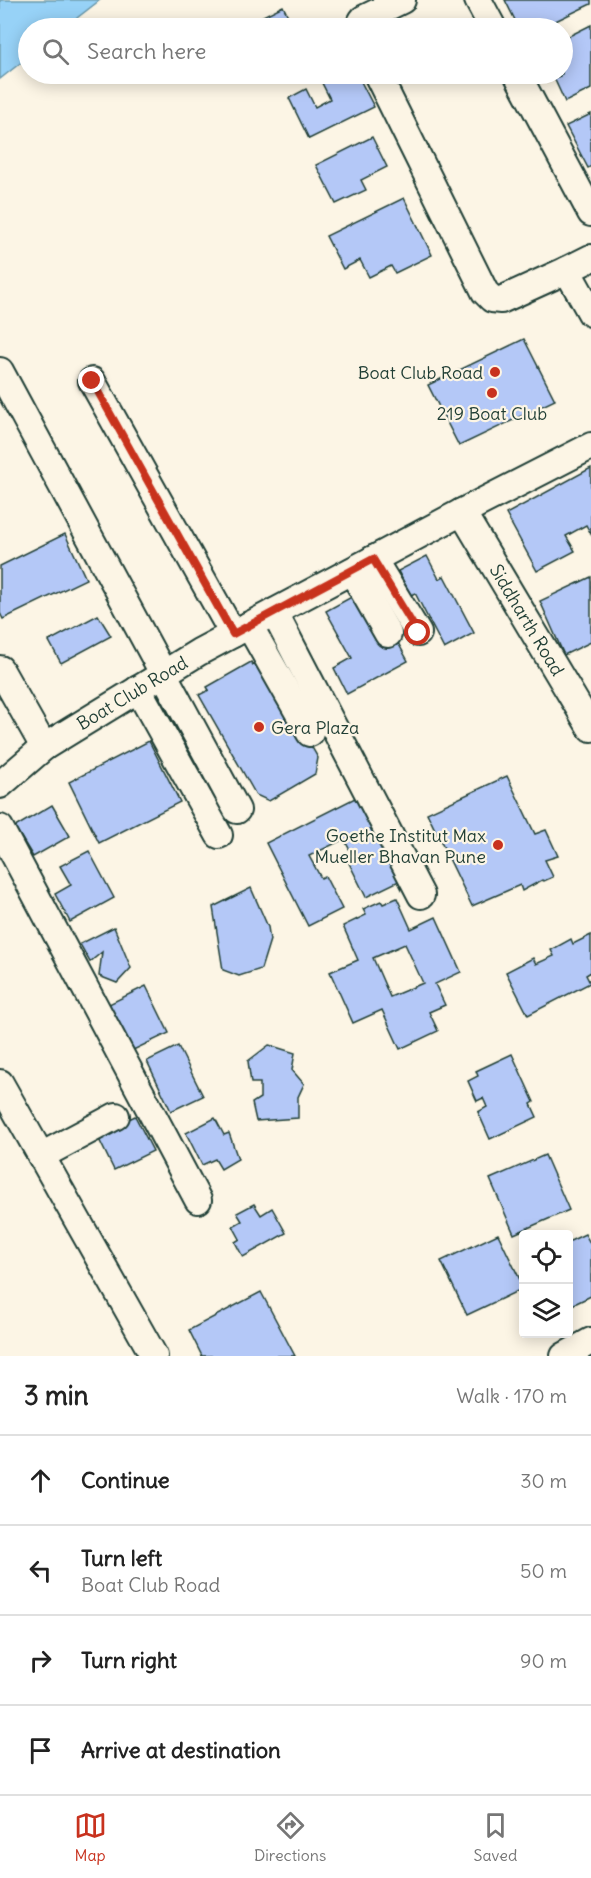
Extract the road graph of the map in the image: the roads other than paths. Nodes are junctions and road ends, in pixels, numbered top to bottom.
1 (402, 0) edge
2 (478, 0) edge
3 (365, 18) edge
4 (488, 18) edge
5 (382, 84) edge
6 (522, 84) edge
7 (591, 213) edge
8 (591, 258) edge
9 (567, 270) junction
10 (591, 314) edge
11 (0, 371) edge
12 (92, 381) dead end
13 (591, 446) edge
14 (462, 512) junction
15 (363, 565) junction
16 (274, 612) junction
17 (241, 630) junction
18 (418, 633) dead end
19 (388, 634) dead end
20 (0, 669) edge
21 (163, 674) junction
22 (138, 689) junction
23 (591, 728) edge
24 (310, 733) dead end
25 (44, 747) junction
26 (0, 785) edge
27 (237, 810) dead end
28 (0, 828) edge
29 (219, 835) dead end
30 (421, 895) dead end
31 (0, 1083) edge
32 (116, 1116) dead end
33 (41, 1156) junction
34 (198, 1200) dead end
35 (591, 1341) edge
36 (154, 1356) edge
37 (564, 1356) edge

1 - 3 street
2 - 4 street
5 - 9 street
6 - 7 street
8 - 9 street
9 - 10 street
11 - 21 street
12 - 17 street
13 - 14 street, Boat Club Road
14 - 15 street, Boat Club Road
14 - 23 street, Siddharth Road
15 - 16 street, Boat Club Road
15 - 18 street
15 - 19 street
16 - 17 street, Boat Club Road
16 - 30 street
17 - 21 street, Boat Club Road
17 - 24 street
20 - 25 street
21 - 22 street, Boat Club Road
21 - 27 street
22 - 25 street, Boat Club Road
22 - 29 street
25 - 26 street, Boat Club Road
28 - 34 street
31 - 33 street
32 - 33 street
33 - 36 street
35 - 37 street

